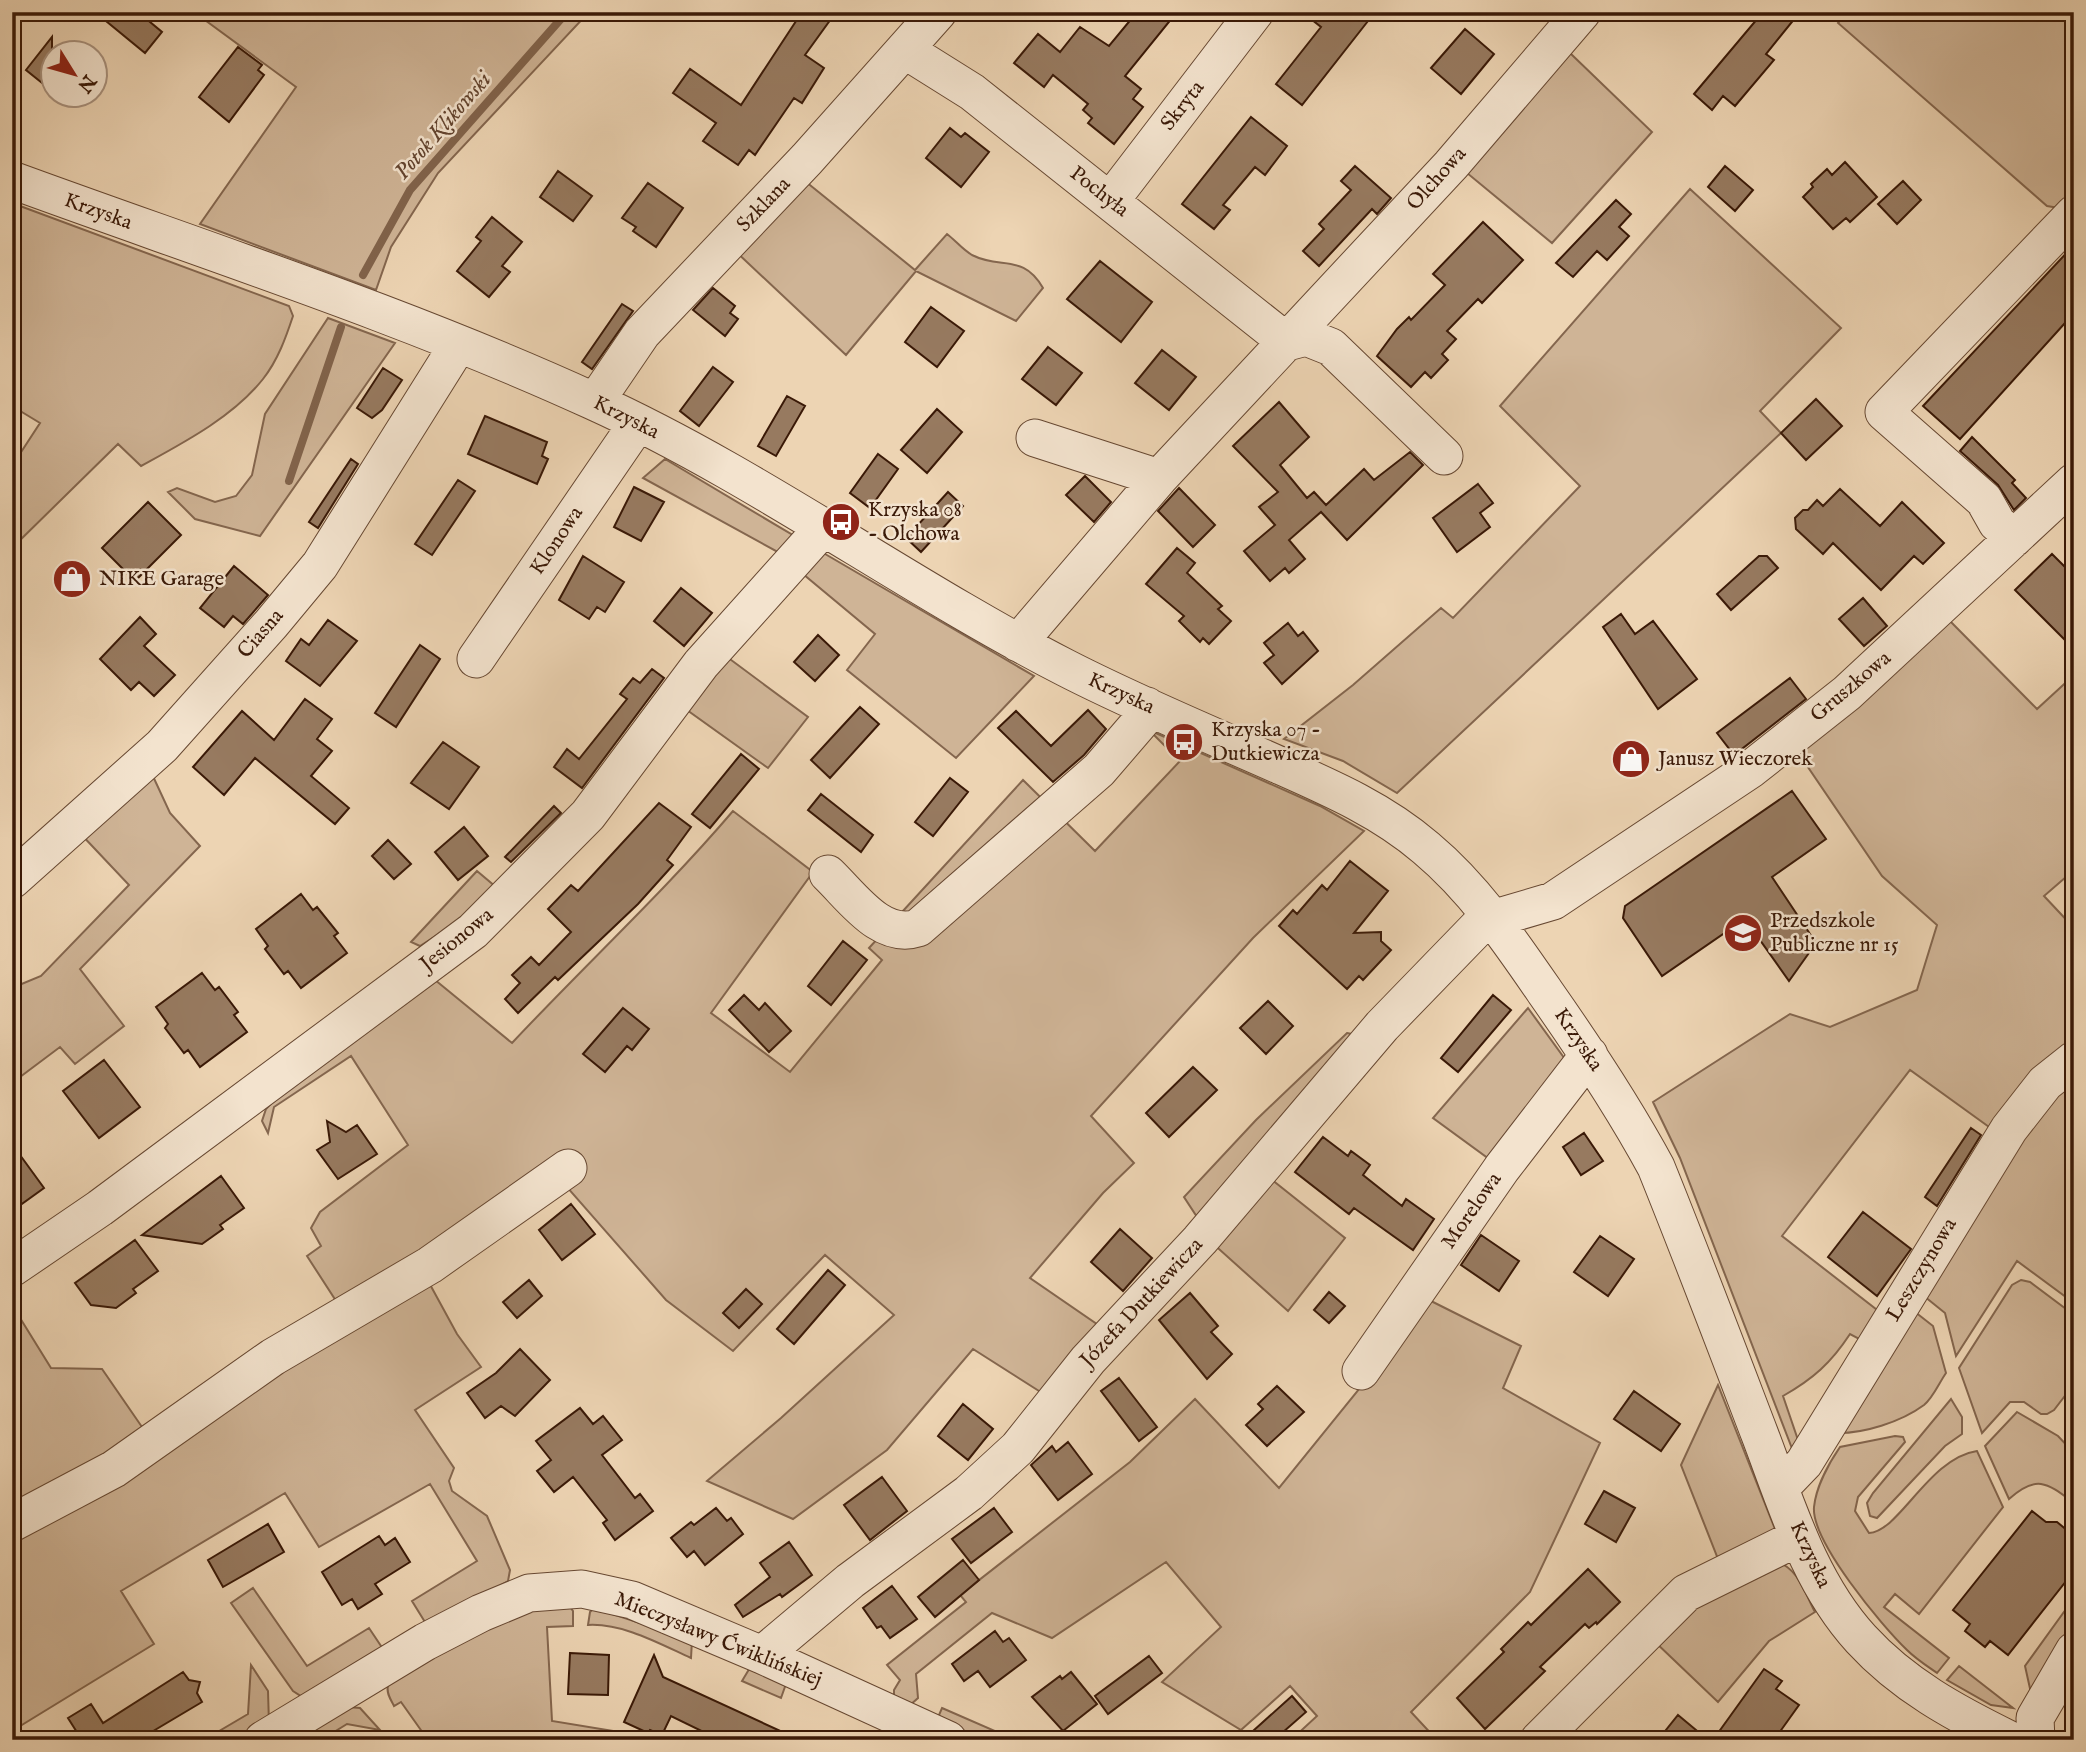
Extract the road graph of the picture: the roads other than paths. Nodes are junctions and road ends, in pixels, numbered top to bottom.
1 (938, 12) edge
2 (1255, 12) edge
3 (1582, 12) edge
4 (905, 50) junction
5 (12, 180) edge
6 (1111, 200) junction
7 (2074, 214) edge
8 (1287, 342) junction
9 (458, 345) junction
10 (595, 402) junction
11 (637, 424) junction
12 (1035, 439) dead end
13 (1444, 456) dead end
14 (1159, 478) junction
15 (2074, 482) edge
16 (822, 529) junction
17 (2020, 532) junction
18 (1018, 643) junction
19 (476, 659) dead end
20 (1147, 706) junction
21 (828, 873) dead end
22 (12, 880) edge
23 (1492, 919) junction
24 (1589, 1055) junction
25 (2074, 1060) edge
26 (568, 1168) dead end
27 (12, 1268) edge
28 (1361, 1371) dead end
29 (1780, 1488) junction
30 (12, 1523) edge
31 (1799, 1537) junction
32 (2074, 1650) edge
33 (762, 1655) junction
34 (263, 1740) edge
35 (948, 1740) edge
36 (1539, 1740) edge
37 (2010, 1740) edge
38 (2036, 1740) edge

1 - 4 street, Szklana
2 - 6 street, Skryta
3 - 8 street, Olchowa
4 - 6 street, Pochyła
4 - 10 street, Szklana
5 - 9 street, Krzyska
6 - 8 street, Pochyła
7 - 17 street
8 - 13 street
8 - 14 street, Olchowa
9 - 10 street, Krzyska
9 - 22 street, Ciasna
10 - 11 street, Krzyska
11 - 16 street, Krzyska
11 - 19 street, Klonowa
12 - 14 street
14 - 18 street, Olchowa
15 - 17 street, Gruszkowa
16 - 18 street, Krzyska
16 - 27 street, Jesionowa
17 - 23 street, Gruszkowa
18 - 20 street, Krzyska
20 - 21 street
20 - 23 street, Krzyska
23 - 24 street, Krzyska
23 - 33 street, Józefa Dutkiewicza
24 - 28 street, Morelowa
24 - 29 street, Krzyska
25 - 29 street, Leszczynowa
26 - 30 street
29 - 31 street, Krzyska
31 - 36 street
31 - 37 street, Krzyska
32 - 38 street
33 - 34 street, Mieczysławy Ćwiklińskiej
33 - 35 street, Mieczysławy Ćwiklińskiej

